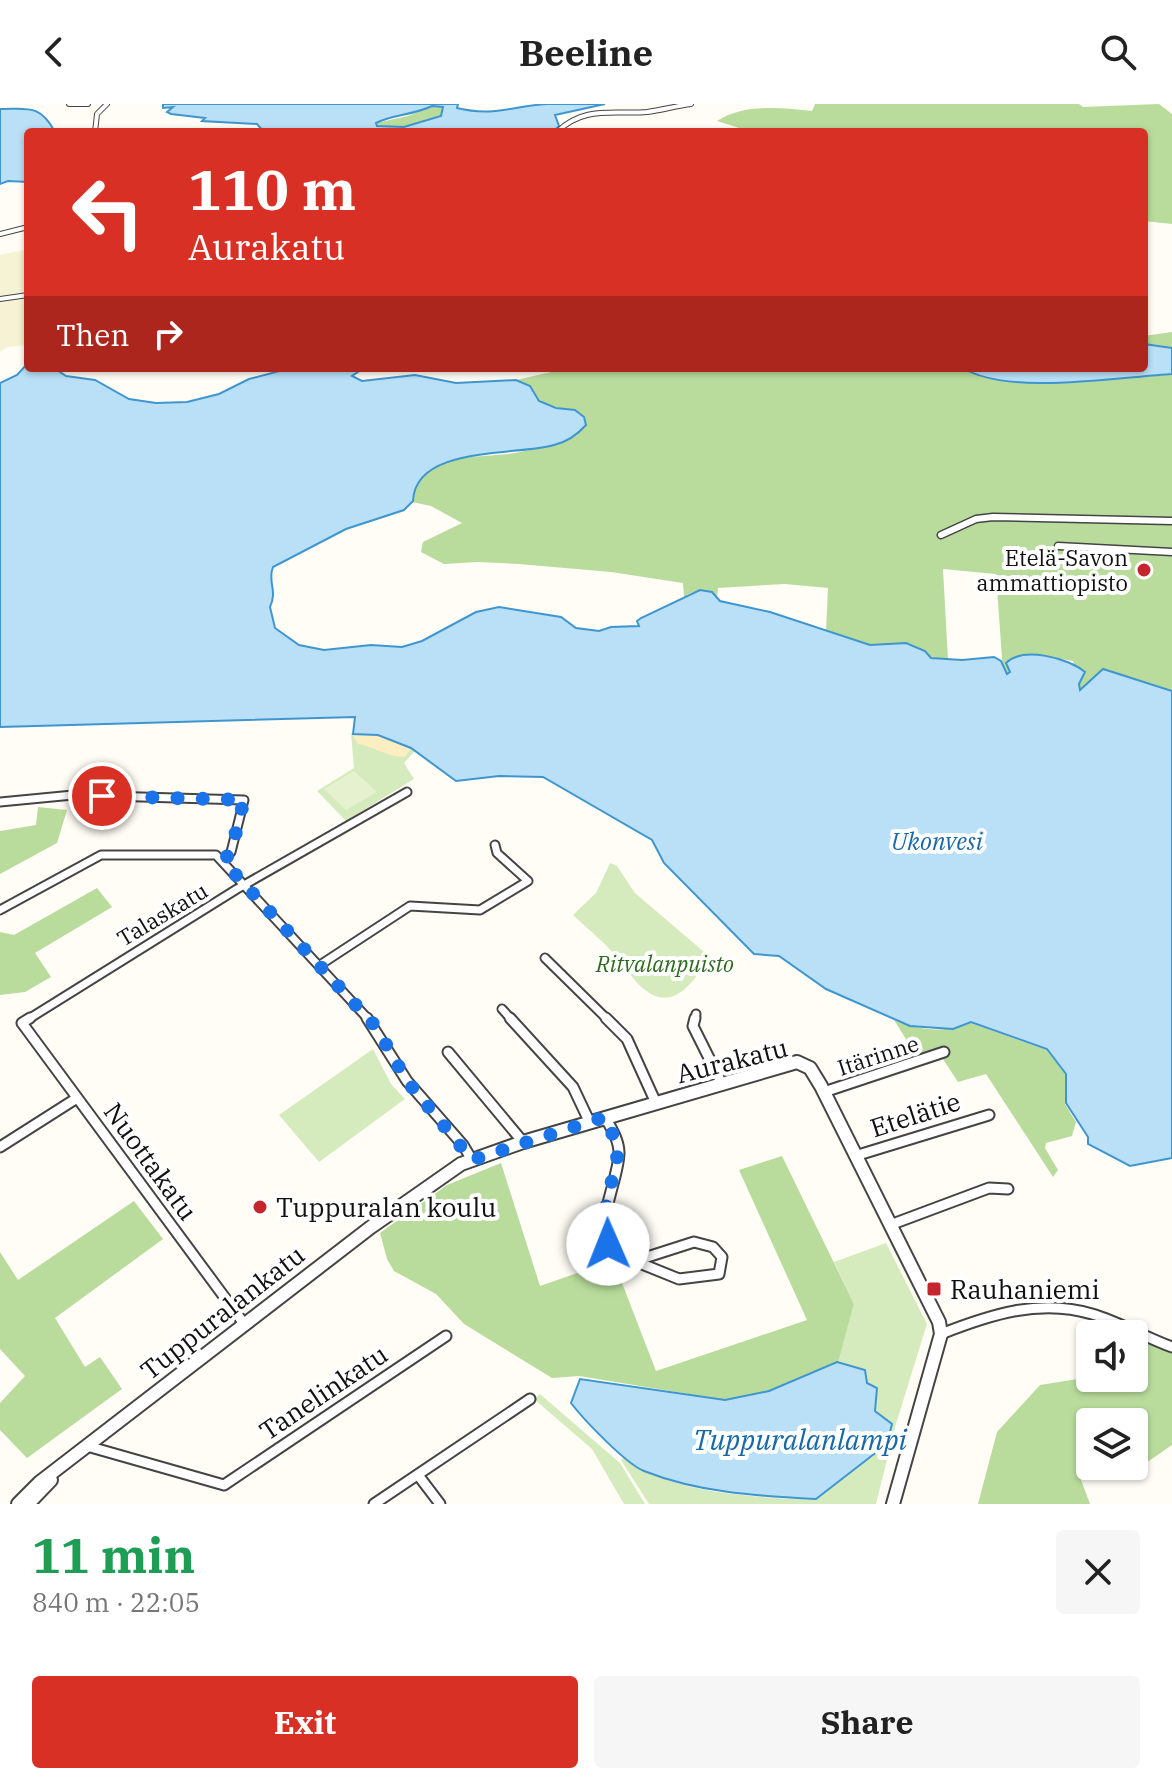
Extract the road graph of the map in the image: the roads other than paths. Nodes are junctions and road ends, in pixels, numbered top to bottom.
1 (69, 104) edge
2 (88, 104) edge
3 (107, 104) edge
4 (691, 104) edge
5 (95, 128) edge
6 (562, 128) edge
7 (24, 228) edge
8 (0, 234) edge
9 (24, 296) edge
10 (0, 299) edge
11 (1172, 521) edge
12 (941, 535) dead end
13 (1058, 546) dead end
14 (1172, 552) edge
15 (407, 792) dead end
16 (0, 802) edge
17 (495, 845) dead end
18 (223, 861) junction
19 (244, 885) junction
20 (0, 910) edge
21 (545, 958) dead end
22 (320, 965) junction
23 (502, 1009) dead end
24 (696, 1014) dead end
25 (22, 1023) joint
26 (448, 1052) dead end
27 (944, 1052) dead end
28 (721, 1082) junction
29 (824, 1092) junction
30 (77, 1098) junction
31 (656, 1103) junction
32 (989, 1115) dead end
33 (605, 1117) junction
34 (590, 1123) junction
35 (523, 1142) junction
36 (0, 1147) edge
37 (855, 1156) junction
38 (472, 1160) junction
39 (1008, 1189) dead end
40 (890, 1225) junction
41 (621, 1258) junction
42 (245, 1325) junction
43 (941, 1334) junction
44 (446, 1336) dead end
45 (1172, 1347) edge
46 (530, 1399) dead end
47 (85, 1448) junction
48 (418, 1475) junction
49 (18, 1504) edge
50 (28, 1504) edge
51 (374, 1504) edge
52 (440, 1504) edge
53 (893, 1504) edge

1 - 2 street
3 - 5 street
4 - 6 street
7 - 8 street
9 - 10 street
11 - 12 street
13 - 14 street
15 - 19 street, Talaskatu
16 - 18 street
17 - 22 street
18 - 19 street
18 - 20 street
19 - 22 street
19 - 25 street, Talaskatu
21 - 31 street
22 - 38 street
23 - 34 street
24 - 28 street
25 - 30 street, Nuottakatu
26 - 35 street
27 - 29 street, Itärinne
28 - 29 street, Aurakatu
28 - 31 street, Aurakatu
29 - 37 street, Aurakatu
30 - 36 street
30 - 42 street, Nuottakatu
31 - 33 street, Aurakatu
32 - 37 street, Etelätie
33 - 34 street, Aurakatu
33 - 41 street
34 - 35 street, Aurakatu
35 - 38 street, Aurakatu
37 - 40 street, Aurakatu
38 - 42 street, Tuppuralankatu
39 - 40 street
40 - 43 street, Aurakatu
41 - 41 street
42 - 47 street, Tuppuralankatu
43 - 45 street
43 - 53 street
44 - 47 street, Tanelinkatu
46 - 48 street
47 - 49 street, Tuppuralankatu
47 - 50 street, Tuppuralankatu
48 - 51 street
48 - 52 street

